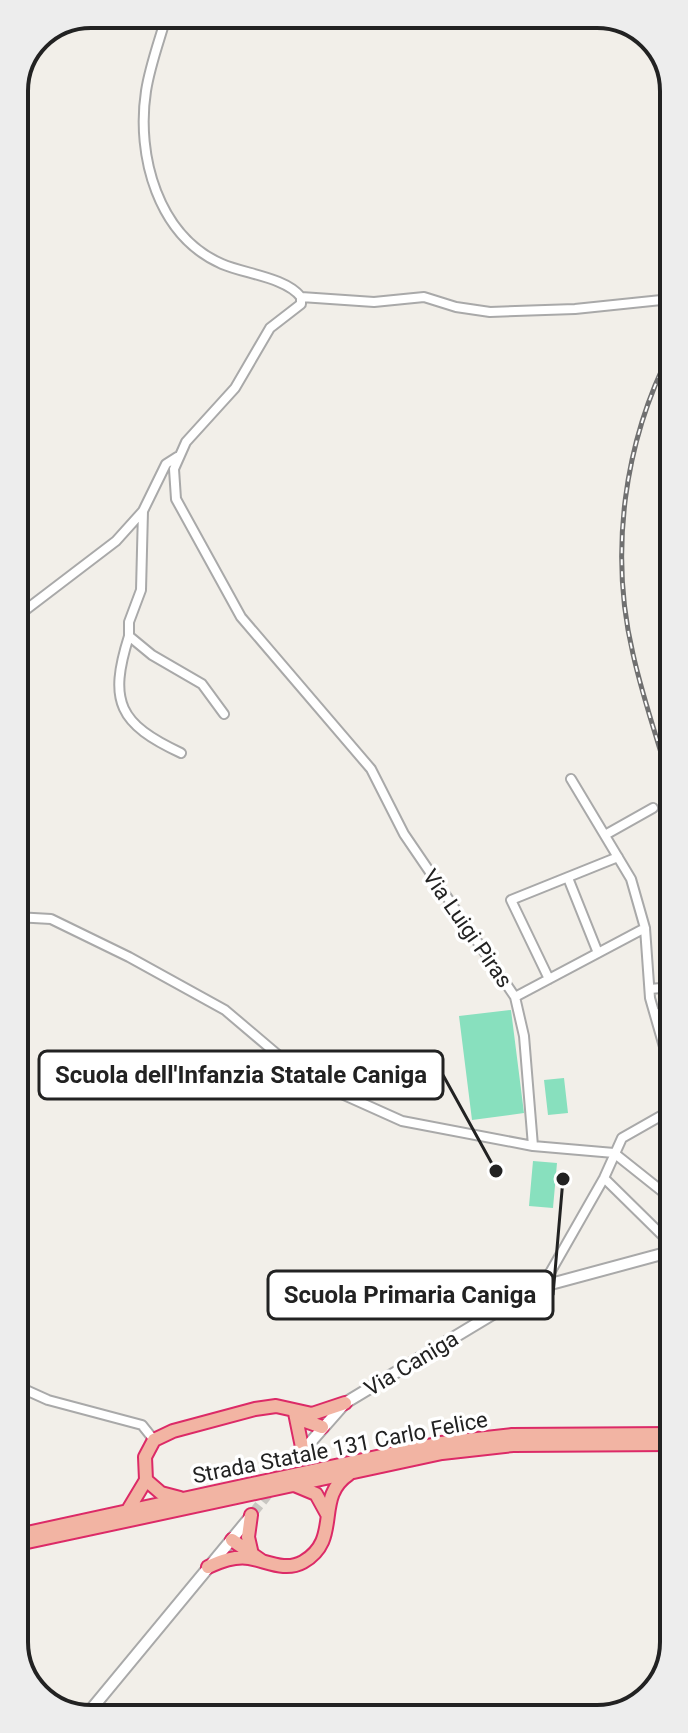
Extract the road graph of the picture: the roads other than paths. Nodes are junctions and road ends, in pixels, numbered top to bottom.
1 (163, 29) edge
2 (301, 297) junction
3 (660, 300) edge
4 (178, 457) junction
5 (143, 511) junction
6 (28, 608) edge
7 (129, 636) junction
8 (224, 714) dead end
9 (181, 753) dead end
10 (571, 779) dead end
11 (653, 808) dead end
12 (605, 835) junction
13 (618, 857) junction
14 (568, 878) junction
15 (28, 918) edge
16 (645, 928) junction
17 (598, 953) junction
18 (549, 979) junction
19 (660, 988) edge
20 (650, 989) junction
21 (515, 997) junction
22 (653, 1009) junction
23 (660, 1017) edge
24 (660, 1038) edge
25 (660, 1116) edge
26 (533, 1146) junction
27 (614, 1153) junction
28 (604, 1178) junction
29 (660, 1189) edge
30 (660, 1233) edge
31 (660, 1255) edge
32 (543, 1285) junction
33 (28, 1391) edge
34 (345, 1403) junction
35 (299, 1415) junction
36 (322, 1427) junction
37 (660, 1435) edge
38 (624, 1438) junction
39 (154, 1440) junction
40 (660, 1442) edge
41 (302, 1452) joint
42 (403, 1456) junction
43 (354, 1470) junction
44 (146, 1480) junction
45 (292, 1484) junction
46 (183, 1499) junction
47 (128, 1510) junction
48 (252, 1514) joint
49 (328, 1517) junction
50 (28, 1533) edge
51 (232, 1540) junction
52 (28, 1542) edge
53 (250, 1554) junction
54 (208, 1567) junction
55 (95, 1705) edge

1 - 2 street
2 - 3 street
2 - 4 street
4 - 5 street
4 - 21 street, Via Luigi Piras
5 - 6 street
5 - 7 street
7 - 8 street
7 - 9 street
10 - 12 street
11 - 12 street
12 - 13 street
13 - 14 street
13 - 16 street
14 - 17 street
14 - 18 street
15 - 26 street
16 - 17 street
16 - 20 street
17 - 18 street
18 - 21 street
19 - 20 street
20 - 22 street
21 - 26 street, Via Luigi Piras
22 - 23 street
22 - 24 street
25 - 27 street
26 - 27 street
27 - 28 street
27 - 29 street
28 - 30 street
28 - 32 street
31 - 32 street, Via Caniga
32 - 34 street, Via Caniga
33 - 39 street
34 - 35 highway
34 - 36 street, Via Caniga
35 - 36 highway
35 - 39 highway
35 - 41 highway
36 - 41 street, Via Caniga
37 - 38 highway, Strada Statale 131 Carlo Felice
38 - 40 highway, Strada Statale 131 Carlo Felice
38 - 42 highway, Strada Statale 131 Carlo Felice
39 - 44 highway
42 - 43 highway, Strada Statale 131 Carlo Felice
42 - 46 highway, Strada Statale 131 Carlo Felice
43 - 45 highway, Strada Statale 131 Carlo Felice
43 - 49 highway
44 - 46 highway
44 - 47 highway
45 - 49 highway
45 - 52 highway, Strada Statale 131 Carlo Felice
46 - 47 highway, Strada Statale 131 Carlo Felice
47 - 50 highway, Strada Statale 131 Carlo Felice
48 - 51 street
48 - 53 highway
49 - 53 highway
51 - 53 highway
51 - 54 street
53 - 54 highway
54 - 55 street

